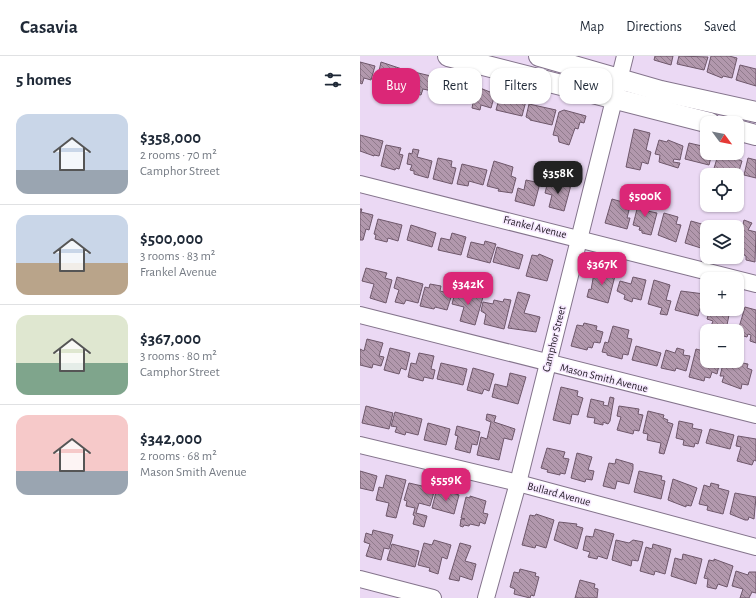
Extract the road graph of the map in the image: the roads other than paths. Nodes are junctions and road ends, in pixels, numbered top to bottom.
1 (448, 56) edge
2 (539, 56) edge
3 (625, 56) edge
4 (619, 79) junction
5 (614, 98) junction
6 (756, 112) edge
7 (700, 120) edge
8 (744, 132) edge
9 (756, 135) edge
10 (360, 184) edge
11 (579, 238) junction
12 (756, 284) edge
13 (360, 316) edge
14 (548, 364) junction
15 (756, 416) edge
16 (360, 446) edge
17 (518, 483) junction
18 (756, 547) edge
19 (360, 579) edge
20 (433, 598) edge
21 (486, 598) edge

1 - 5 main road
2 - 4 main road
3 - 4 street, Camphor Street
4 - 5 street, Camphor Street
4 - 6 main road
5 - 7 main road
5 - 11 street, Camphor Street
8 - 9 main road
10 - 11 street, Frankel Avenue
11 - 12 street, Frankel Avenue
11 - 14 street, Camphor Street
13 - 14 street, Mason Smith Avenue
14 - 15 street, Mason Smith Avenue
14 - 17 street, Camphor Street
16 - 17 street, Bullard Avenue
17 - 18 street, Bullard Avenue
17 - 21 street, Camphor Street
19 - 20 street

